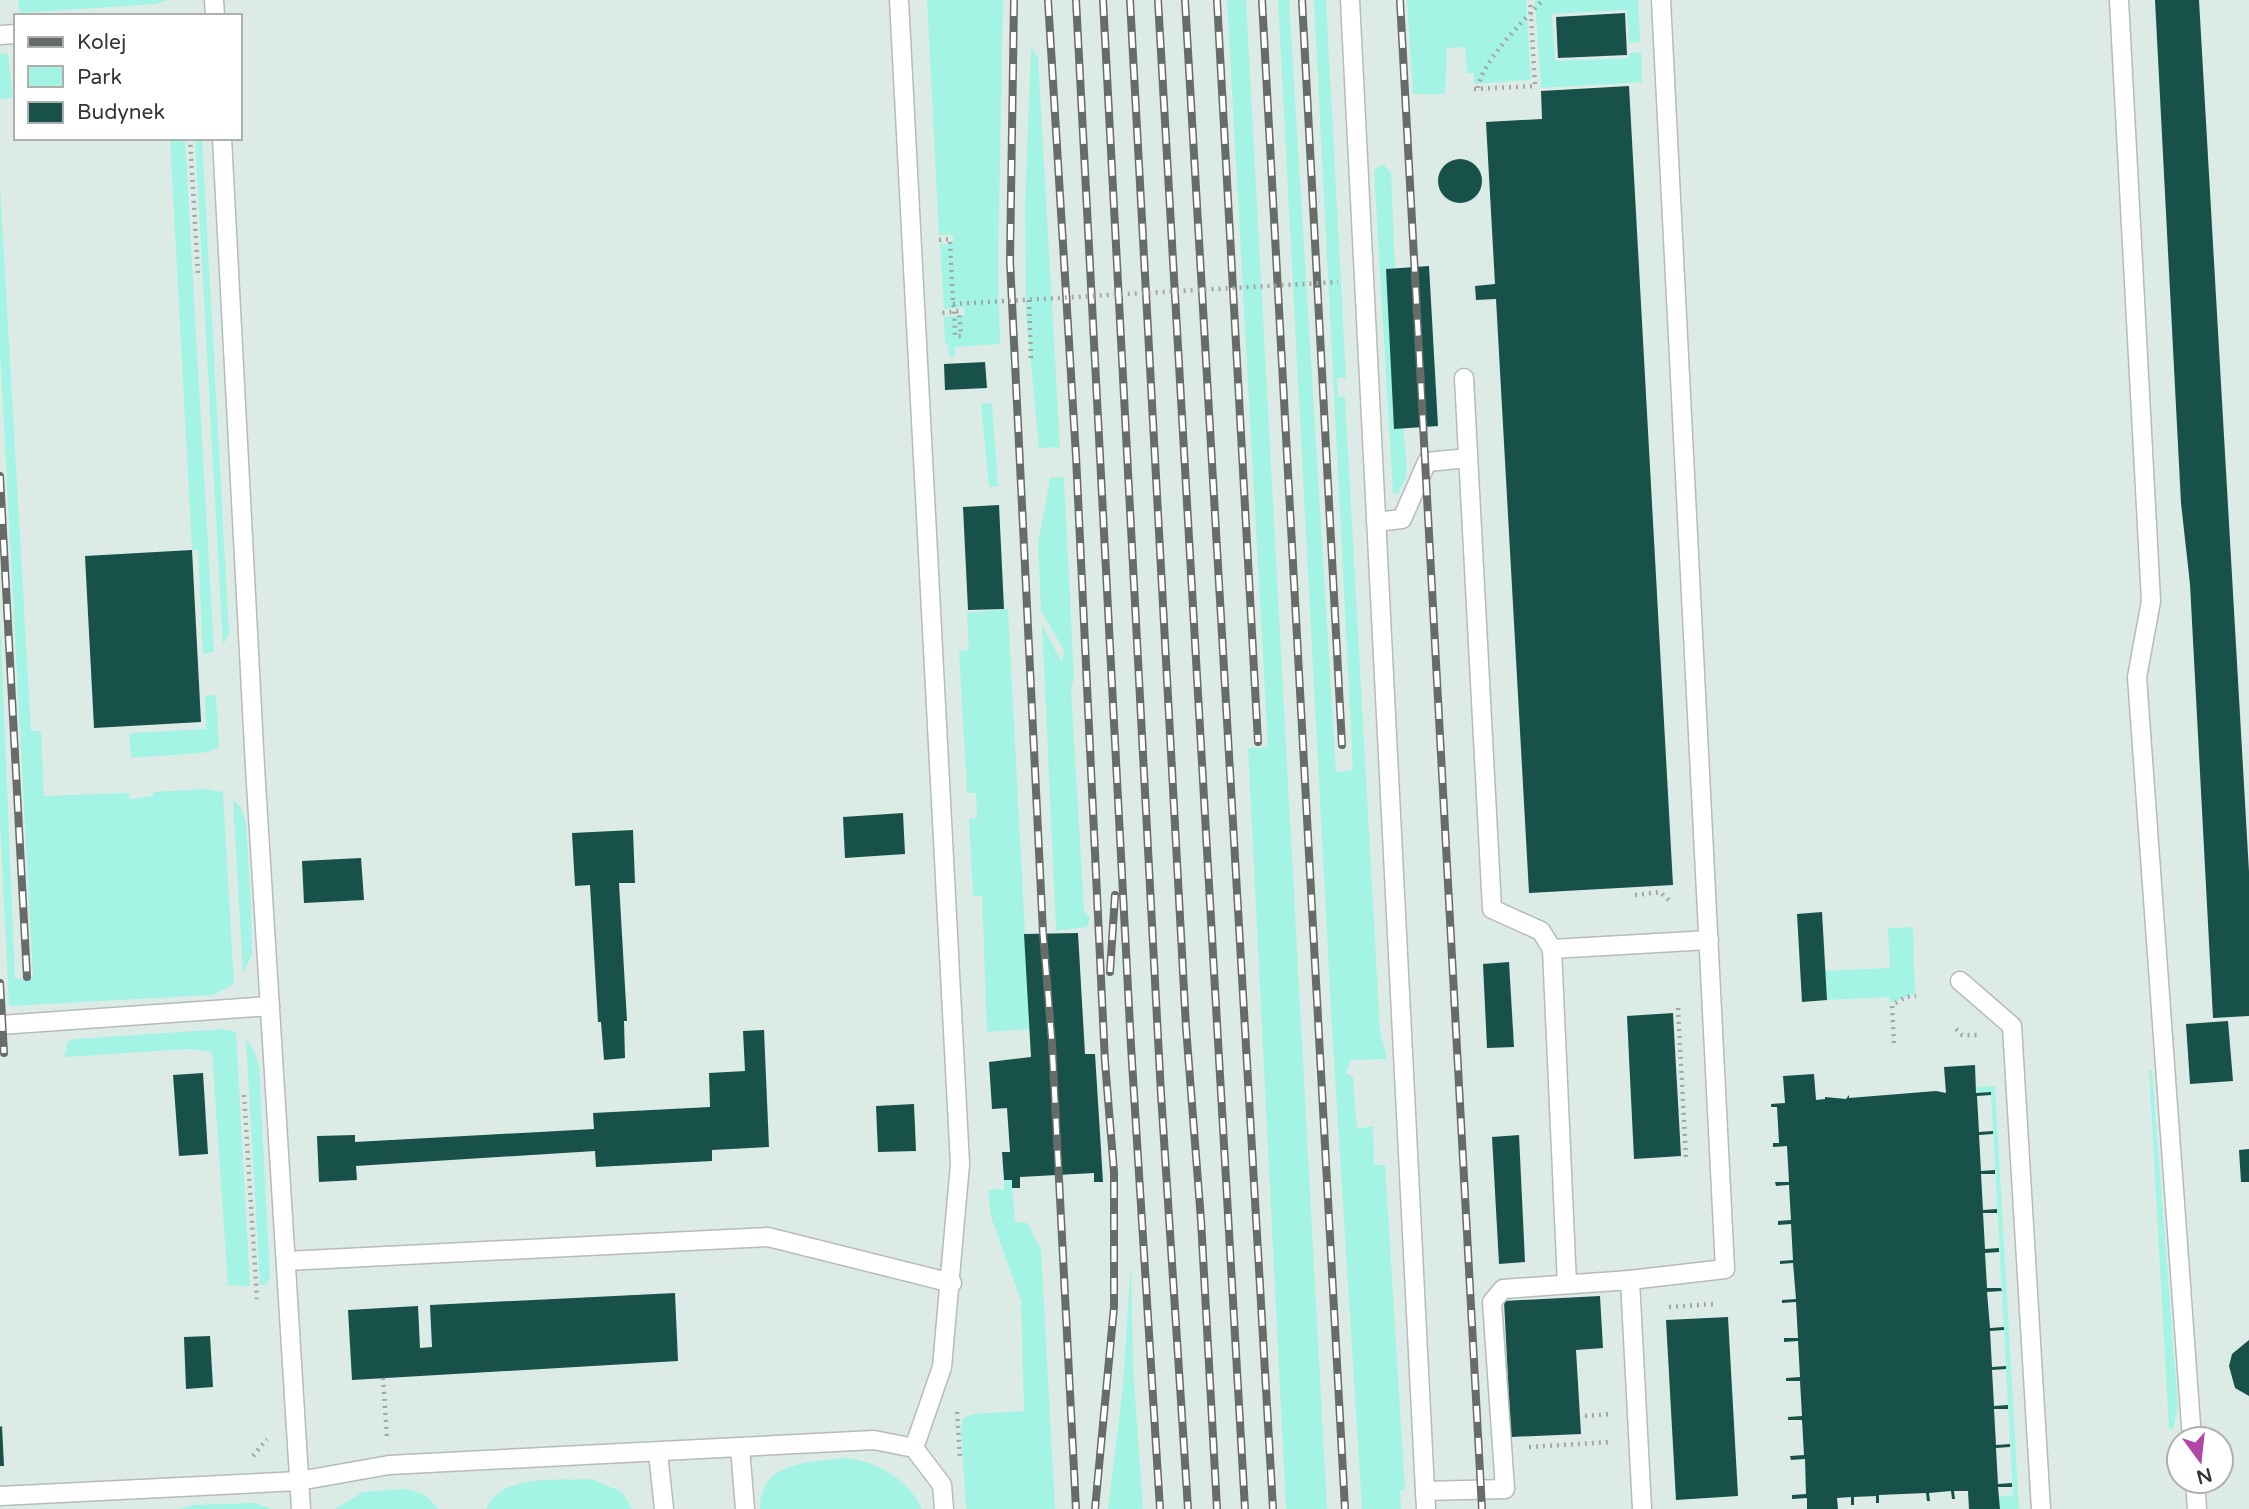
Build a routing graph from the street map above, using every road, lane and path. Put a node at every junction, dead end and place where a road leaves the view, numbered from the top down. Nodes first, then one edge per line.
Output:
1 (899, 0) edge
2 (1350, 0) edge
3 (1530, 0) edge
4 (1543, 0) edge
5 (1661, 0) edge
6 (2119, 0) edge
7 (1531, 13) junction
8 (222, 140) edge
9 (937, 240) dead end
10 (1338, 282) dead end
11 (1029, 300) junction
12 (953, 304) junction
13 (941, 313) dead end
14 (1031, 363) dead end
15 (1464, 378) dead end
16 (1468, 458) junction
17 (1376, 522) junction
18 (1634, 895) dead end
19 (1672, 904) dead end
20 (1709, 940) junction
21 (1552, 949) junction
22 (1959, 981) dead end
23 (1916, 996) dead end
24 (270, 1006) junction
25 (1678, 1008) dead end
26 (0, 1025) edge
27 (1894, 1043) dead end
28 (244, 1090) dead end
29 (1686, 1158) dead end
30 (286, 1261) junction
31 (1630, 1280) junction
32 (952, 1283) junction
33 (1567, 1284) junction
34 (255, 1285) dead end
35 (1713, 1304) dead end
36 (1663, 1307) dead end
37 (383, 1378) dead end
38 (1618, 1414) dead end
39 (1585, 1416) dead end
40 (2191, 1425) edge
41 (270, 1432) dead end
42 (1619, 1442) dead end
43 (388, 1447) dead end
44 (740, 1448) junction
45 (914, 1448) junction
46 (1502, 1449) junction
47 (658, 1453) junction
48 (246, 1460) dead end
49 (299, 1482) junction
50 (0, 1496) edge
51 (1426, 1500) edge
52 (301, 1509) edge
53 (663, 1509) edge
54 (746, 1509) edge
55 (944, 1509) edge
56 (1642, 1509) edge
57 (2041, 1509) edge

1 - 32 lane
2 - 17 lane
3 - 7 path
4 - 7 path
5 - 20 lane
6 - 40 lane
7 - 7 path
8 - 24 lane
9 - 12 path
10 - 11 path, bridge
11 - 12 path, bridge
11 - 14 path
12 - 13 path
15 - 16 lane
16 - 17 lane
16 - 21 lane
17 - 51 lane
18 - 19 path
20 - 21 lane
20 - 31 lane
21 - 33 lane
22 - 57 lane
23 - 27 path
24 - 26 lane
24 - 30 lane
25 - 29 path
28 - 34 path
30 - 32 lane
30 - 49 lane
31 - 33 lane
31 - 56 lane
32 - 45 lane
33 - 46 lane
35 - 36 path
37 - 43 path
38 - 39 path
41 - 48 path
42 - 46 path
44 - 45 lane
44 - 47 lane
44 - 54 lane
45 - 55 lane
46 - 51 lane
47 - 49 lane
47 - 53 lane
49 - 50 lane
49 - 52 lane

